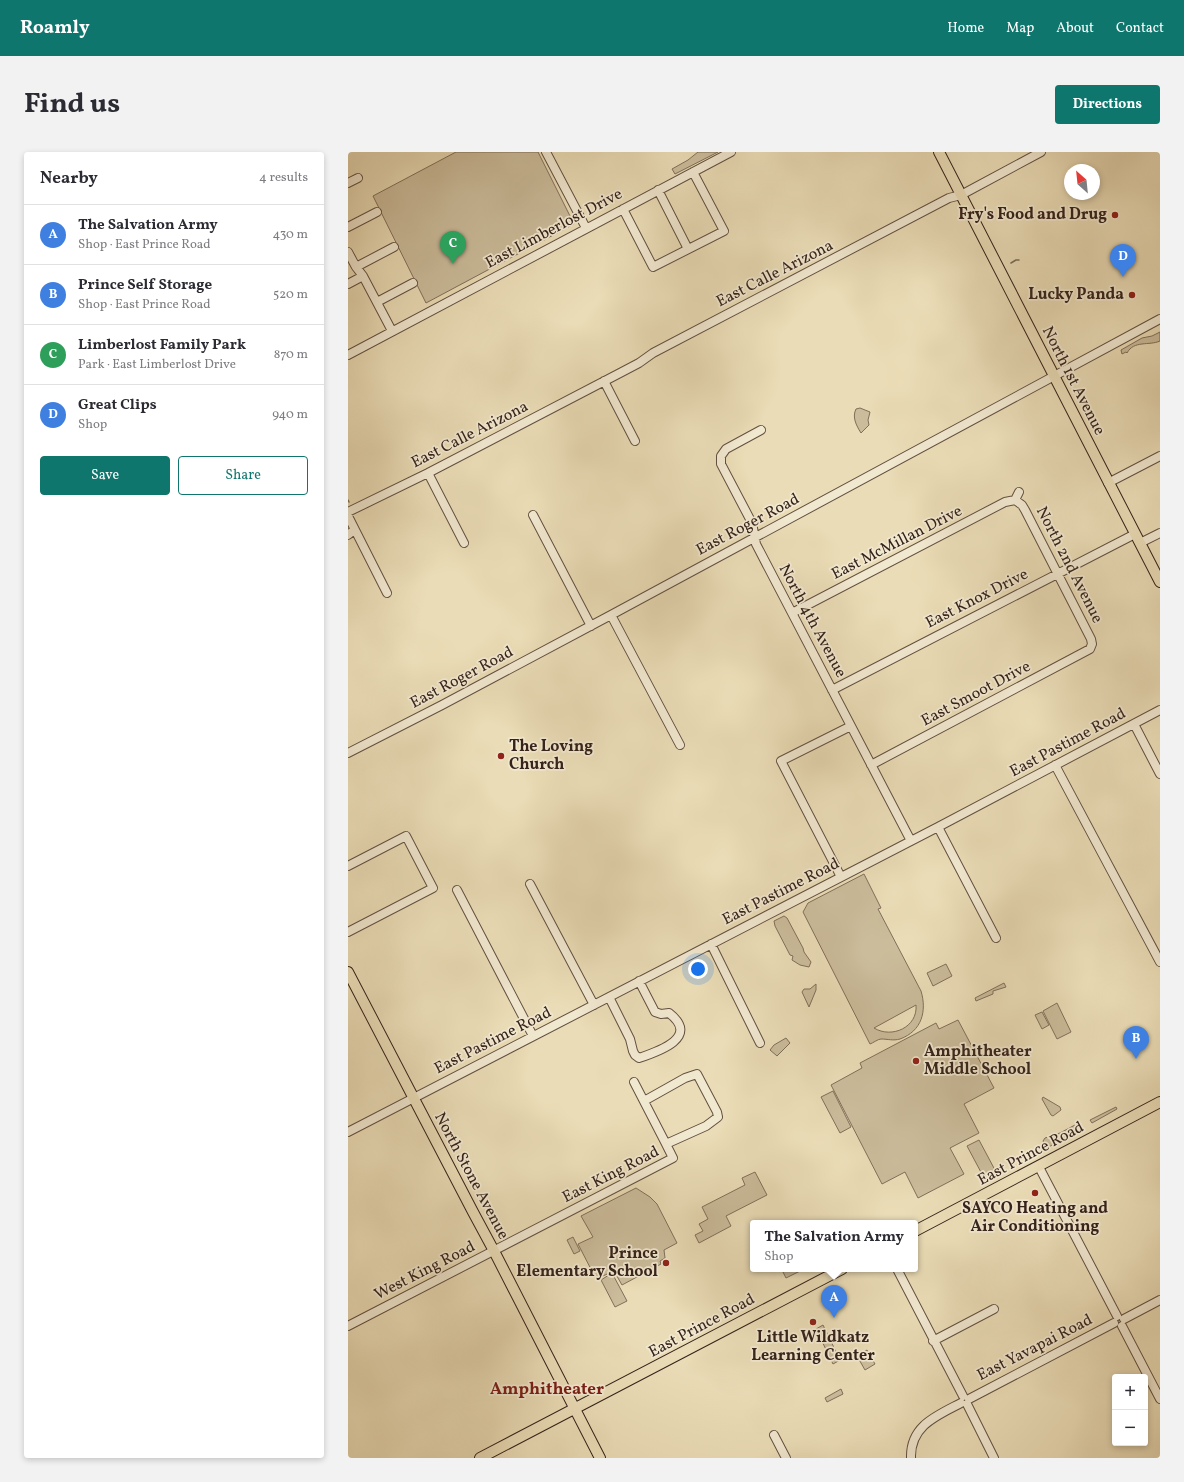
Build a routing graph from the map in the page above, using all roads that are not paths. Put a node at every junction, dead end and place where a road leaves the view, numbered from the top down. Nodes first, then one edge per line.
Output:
1 (546, 152) edge
2 (731, 152) edge
3 (939, 152) edge
4 (1041, 152) edge
5 (693, 172) junction
6 (358, 178) dead end
7 (348, 183) edge
8 (658, 190) junction
9 (960, 195) junction
10 (623, 209) junction
11 (377, 212) dead end
12 (348, 227) edge
13 (586, 228) junction
14 (394, 247) dead end
15 (688, 249) junction
16 (348, 252) edge
17 (356, 267) junction
18 (363, 276) junction
19 (413, 283) dead end
20 (348, 284) edge
21 (376, 302) junction
22 (1160, 319) edge
23 (392, 331) junction
24 (348, 355) edge
25 (1054, 376) junction
26 (604, 382) junction
27 (761, 430) dead end
28 (635, 441) dead end
29 (1160, 456) edge
30 (428, 474) junction
31 (1108, 483) junction
32 (1017, 496) joint
33 (348, 512) edge
34 (533, 514) dead end
35 (348, 516) edge
36 (351, 532) edge
37 (1160, 533) edge
38 (756, 537) junction
39 (1138, 539) junction
40 (464, 543) dead end
41 (1058, 573) junction
42 (1160, 582) edge
43 (387, 593) dead end
44 (792, 613) junction
45 (611, 615) junction
46 (591, 626) junction
47 (1093, 646) joint
48 (832, 690) junction
49 (1160, 710) edge
50 (1134, 724) junction
51 (851, 726) junction
52 (680, 744) dead end
53 (348, 753) edge
54 (1056, 764) junction
55 (871, 765) junction
56 (1160, 774) edge
57 (938, 827) junction
58 (911, 841) junction
59 (348, 866) edge
60 (840, 877) junction
61 (530, 884) dead end
62 (457, 890) dead end
63 (348, 932) edge
64 (996, 938) dead end
65 (711, 944) junction
66 (1157, 948) edge
67 (1160, 962) edge
68 (348, 972) edge
69 (639, 982) junction
70 (609, 997) junction
71 (594, 1005) junction
72 (533, 1036) junction
73 (760, 1043) dead end
74 (634, 1082) dead end
75 (414, 1098) junction
76 (644, 1101) junction
77 (1160, 1102) edge
78 (348, 1132) edge
79 (666, 1144) junction
80 (1040, 1167) junction
81 (918, 1229) edge
82 (494, 1251) junction
83 (836, 1272) edge
84 (898, 1272) edge
85 (1160, 1300) edge
86 (994, 1309) dead end
87 (1119, 1321) junction
88 (348, 1326) edge
89 (933, 1341) junction
90 (1160, 1399) edge
91 (965, 1400) junction
92 (575, 1409) junction
93 (774, 1435) dead end
94 (480, 1458) edge
95 (600, 1458) edge
96 (786, 1458) edge
97 (911, 1458) edge
98 (994, 1458) edge

1 - 13 street
2 - 5 street, East Limberlost Drive
3 - 9 main road, North 1st Avenue
4 - 9 street
5 - 8 street, East Limberlost Drive
5 - 15 street
6 - 7 street
8 - 10 street, East Limberlost Drive
8 - 15 street
9 - 25 main road, North 1st Avenue
9 - 26 street, East Calle Arizona
10 - 13 street, East Limberlost Drive
10 - 15 street
11 - 12 street
13 - 23 street, East Limberlost Drive
14 - 17 street
16 - 17 street
17 - 18 street
18 - 20 street
18 - 21 street
19 - 21 street
21 - 23 street
22 - 25 street, East Roger Road
23 - 24 street, East Limberlost Drive
25 - 31 main road, North 1st Avenue
25 - 38 street, East Roger Road
26 - 28 street
26 - 30 street, East Calle Arizona
27 - 38 street, North 4th Avenue
29 - 31 street
30 - 33 street, East Calle Arizona
30 - 40 street
31 - 39 main road, North 1st Avenue
32 - 41 street, North 2nd Avenue
32 - 44 street, East McMillan Drive
34 - 46 street
35 - 36 street
36 - 43 street
37 - 39 street, East Knox Drive
38 - 44 street, North 4th Avenue
38 - 45 street, East Roger Road
39 - 41 street, East Knox Drive
39 - 42 main road, North 1st Avenue
41 - 47 street, North 2nd Avenue
41 - 48 street, East Knox Drive
44 - 48 street, North 4th Avenue
45 - 46 street, East Roger Road
45 - 52 street
46 - 53 street, East Roger Road
47 - 55 street, East Smoot Drive
48 - 51 street, North 4th Avenue
49 - 50 street, East Pastime Road
50 - 54 street, East Pastime Road
50 - 56 street
51 - 55 street, North 4th Avenue
51 - 60 street
54 - 57 street, East Pastime Road
54 - 66 street
55 - 58 street, North 4th Avenue
57 - 58 street, East Pastime Road
57 - 64 street
58 - 60 street, East Pastime Road
59 - 63 street
60 - 65 street, East Pastime Road
61 - 71 street
62 - 72 street
65 - 69 street, East Pastime Road
65 - 73 street
66 - 67 street
68 - 75 main road, North Stone Avenue
69 - 70 street, East Pastime Road
69 - 70 street
70 - 71 street, East Pastime Road
71 - 72 street, East Pastime Road
72 - 75 street, East Pastime Road
74 - 76 street
75 - 78 street, East Pastime Road
75 - 82 main road, North Stone Avenue
76 - 79 street
76 - 79 street, East King Road
77 - 80 main road, East Prince Road
79 - 82 street, East King Road
80 - 81 main road, East Prince Road
80 - 87 street
82 - 88 street, West King Road
82 - 92 main road, North Stone Avenue
83 - 92 main road, East Prince Road
84 - 89 street
85 - 87 street, East Yavapai Road
86 - 89 street
87 - 90 street
87 - 91 street, East Yavapai Road
89 - 91 street
91 - 97 street, East Yavapai Road
91 - 98 street
92 - 94 main road, East Prince Road
92 - 95 main road, North Stone Avenue
93 - 96 street

